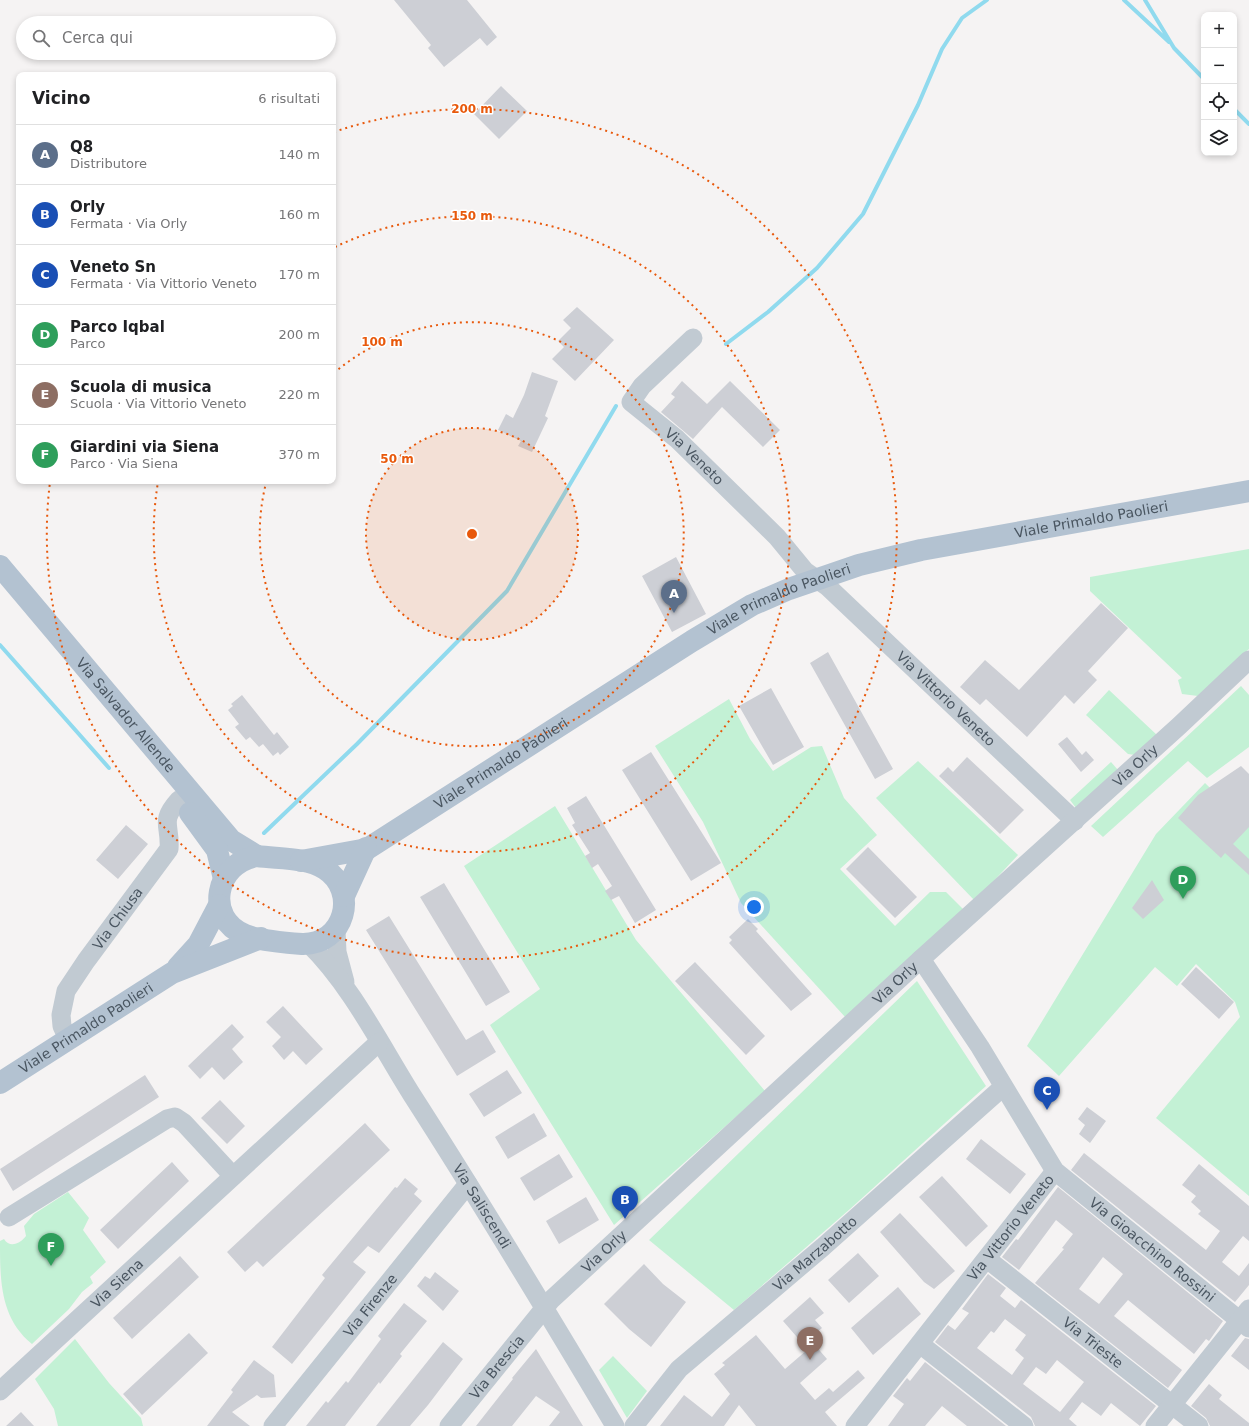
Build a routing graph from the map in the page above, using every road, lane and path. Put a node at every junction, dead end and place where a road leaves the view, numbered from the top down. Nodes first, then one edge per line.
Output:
1 (693, 338) dead end
2 (1249, 491) edge
3 (0, 566) edge
4 (816, 580) junction
5 (0, 588) edge
6 (1246, 668) edge
7 (179, 800) junction
8 (1075, 821) junction
9 (366, 848) junction
10 (257, 856) junction
11 (301, 861) junction
12 (224, 879) junction
13 (344, 896) junction
14 (219, 905) junction
15 (336, 930) junction
16 (261, 938) junction
17 (308, 943) junction
18 (921, 959) junction
19 (172, 973) junction
20 (347, 989) junction
21 (68, 1039) junction
22 (379, 1042) junction
23 (0, 1083) edge
24 (1003, 1087) junction
25 (1055, 1172) junction
26 (234, 1176) junction
27 (468, 1184) junction
28 (9, 1217) dead end
29 (987, 1259) junction
30 (543, 1308) junction
31 (1246, 1319) edge
32 (920, 1344) junction
33 (0, 1392) edge
34 (1172, 1404) junction
35 (273, 1426) edge
36 (449, 1426) edge
37 (615, 1426) edge
38 (634, 1426) edge
39 (855, 1426) edge
40 (1024, 1426) edge
41 (1155, 1426) edge
42 (1199, 1426) edge

1 - 4 street, Via Veneto
2 - 4 main road, Viale Primaldo Paolieri
3 - 10 main road, Via Salvador Allende
4 - 8 street, Via Vittorio Veneto
4 - 9 main road, Viale Primaldo Paolieri
5 - 7 main road, Via Salvador Allende
6 - 8 street, Via Orly
7 - 12 main road, Via Salvador Allende
7 - 21 street, Via Chiusa
8 - 18 street, Via Orly
9 - 11 main road, Viale Primaldo Paolieri
9 - 13 main road
10 - 11 main road, Viale Primaldo Paolieri
10 - 12 main road, Viale Primaldo Paolieri
11 - 13 main road, Viale Primaldo Paolieri
12 - 14 main road, Viale Primaldo Paolieri
13 - 15 main road
14 - 16 main road, Viale Primaldo Paolieri
14 - 19 main road, Viale Primaldo Paolieri
15 - 17 main road, Viale Primaldo Paolieri
15 - 20 street, Via Saliscendi
16 - 17 main road, Viale Primaldo Paolieri
16 - 19 main road, Viale Primaldo Paolieri
17 - 20 street, Via Saliscendi
18 - 24 street, Via Vittorio Veneto
18 - 30 street, Via Orly
19 - 21 main road, Viale Primaldo Paolieri
20 - 22 street, Via Saliscendi
21 - 23 main road, Viale Primaldo Paolieri
22 - 26 street, Via Siena
22 - 27 street, Via Saliscendi
24 - 25 street, Via Vittorio Veneto
24 - 38 street, Via Marzabotto
25 - 29 street, Via Vittorio Veneto
25 - 31 street, Via Gioacchino Rossini
26 - 28 street
26 - 33 street, Via Siena
27 - 30 street, Via Saliscendi
27 - 35 street, Via Firenze
29 - 32 street, Via Vittorio Veneto
29 - 34 street, Via Trieste
30 - 36 street, Via Brescia
30 - 37 street, Via Saliscendi
31 - 34 street
32 - 39 street, Via Vittorio Veneto
32 - 40 street
34 - 41 street
34 - 42 street, Via Trieste

